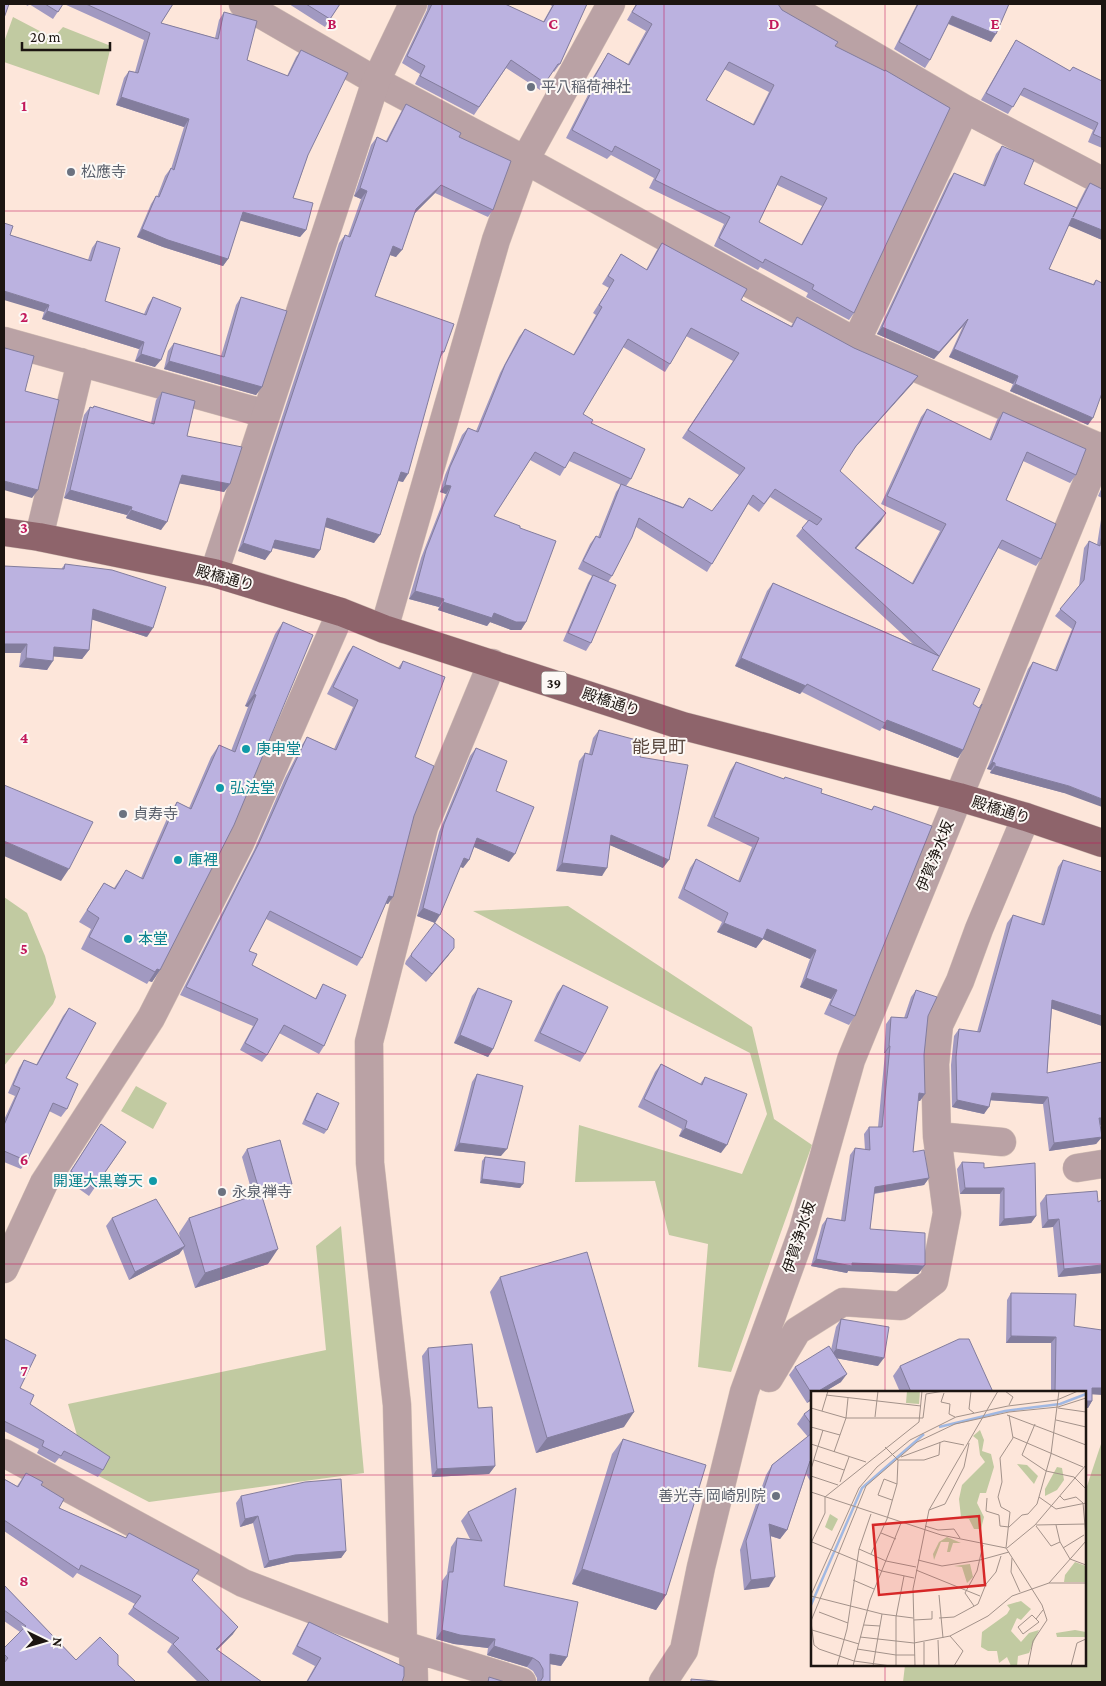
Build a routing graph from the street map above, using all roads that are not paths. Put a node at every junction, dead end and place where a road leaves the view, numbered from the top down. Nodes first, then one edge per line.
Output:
1 (243, 4) edge
2 (413, 4) edge
3 (611, 4) edge
4 (785, 4) edge
5 (376, 81) junction
6 (965, 109) junction
7 (525, 160) junction
8 (1102, 180) edge
9 (4, 341) edge
10 (856, 342) junction
11 (81, 362) junction
12 (266, 414) junction
13 (1102, 447) edge
14 (4, 532) edge
15 (39, 537) junction
16 (214, 573) junction
17 (340, 612) junction
18 (384, 629) junction
19 (492, 663) junction
20 (959, 797) junction
21 (1026, 817) junction
22 (1102, 843) edge
23 (937, 1136) junction
24 (1002, 1142) dead end
25 (4, 1269) edge
26 (769, 1378) dead end
27 (4, 1454) edge
28 (408, 1646) junction
29 (414, 1682) edge
30 (522, 1682) edge
31 (663, 1682) edge

1 - 5 street
2 - 5 street
3 - 7 street
4 - 6 street
5 - 7 street
5 - 12 street
6 - 8 street
6 - 10 street
7 - 10 street
7 - 18 street
9 - 11 street
10 - 13 street
11 - 12 street
11 - 15 street
12 - 16 street
13 - 20 street, 伊賀浄水坂
14 - 15 main road, 殿橋通り / 39
15 - 16 main road, 殿橋通り / 39
16 - 17 main road, 殿橋通り / 39
17 - 18 main road, 殿橋通り / 39
17 - 25 street
18 - 19 main road, 殿橋通り / 39
19 - 20 main road, 殿橋通り / 39
19 - 28 street
20 - 21 main road, 殿橋通り / 39
20 - 31 street, 伊賀浄水坂
21 - 22 main road, 殿橋通り / 39
21 - 23 street
23 - 24 street
23 - 26 street
27 - 28 street
28 - 29 street
28 - 30 street

